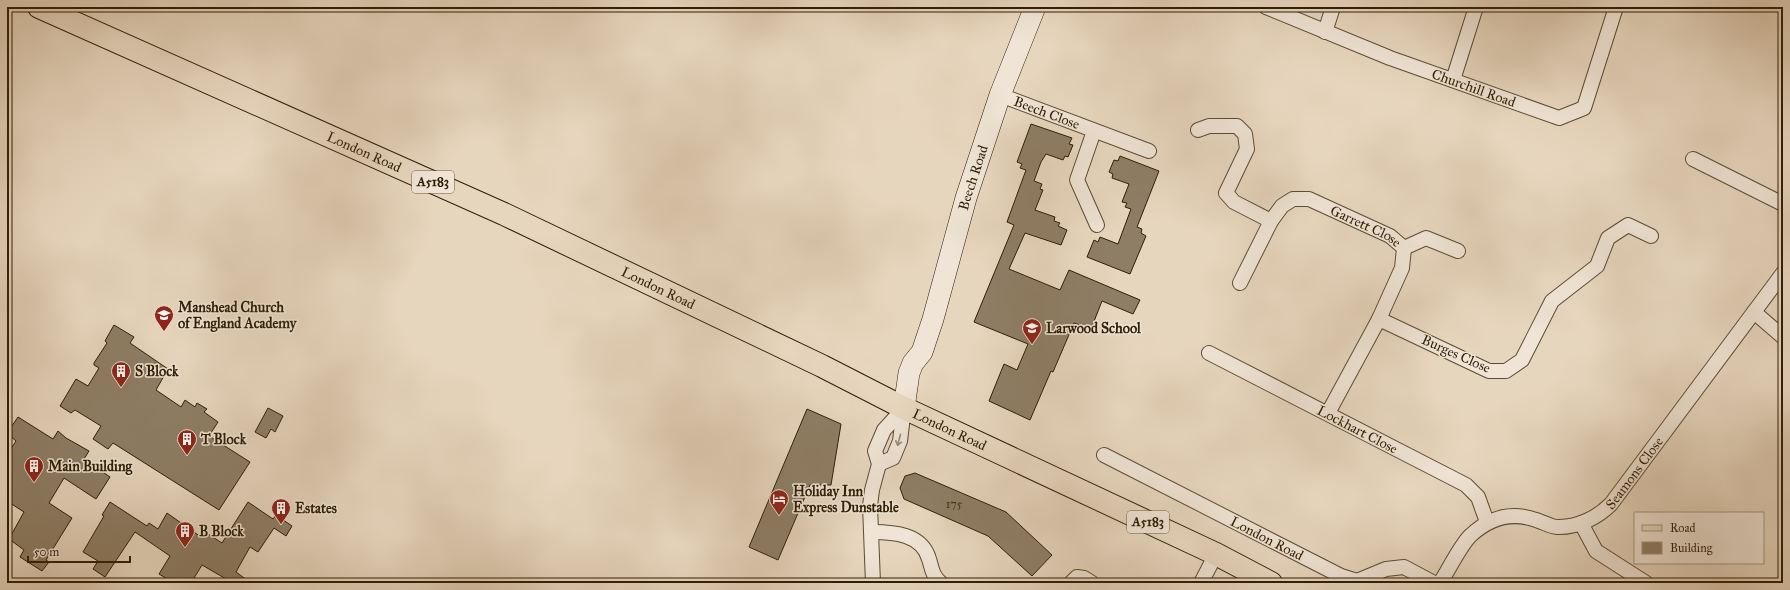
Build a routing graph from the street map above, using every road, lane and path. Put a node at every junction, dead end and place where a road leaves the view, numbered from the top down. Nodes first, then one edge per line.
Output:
1 (39, 7) edge
2 (1035, 7) edge
3 (1266, 7) edge
4 (1333, 7) edge
5 (1476, 7) edge
6 (1616, 7) edge
7 (1325, 32) junction
8 (1453, 80) junction
9 (1000, 95) junction
10 (1198, 130) dead end
11 (1094, 131) junction
12 (1149, 151) dead end
13 (1693, 159) dead end
14 (1783, 204) edge
15 (1271, 221) junction
16 (1097, 225) dead end
17 (1652, 236) dead end
18 (1404, 248) junction
19 (1458, 251) dead end
20 (1783, 273) edge
21 (1240, 283) dead end
22 (1754, 312) junction
23 (1380, 319) junction
24 (1783, 337) edge
25 (1210, 353) dead end
26 (904, 408) junction
27 (1328, 413) junction
28 (1104, 455) dead end
29 (879, 464) junction
30 (1487, 522) junction
31 (1581, 523) junction
32 (872, 532) junction
33 (1216, 554) junction
34 (873, 583) edge
35 (941, 583) edge
36 (1071, 583) edge
37 (1092, 583) edge
38 (1201, 583) edge
39 (1271, 583) edge
40 (1434, 583) edge
41 (1440, 583) edge
42 (1646, 583) edge

1 - 26 main road, London Road / A5183
2 - 9 street, Beech Road
3 - 7 street, Churchill Road
4 - 7 street
5 - 8 street
6 - 8 street, Churchill Road
7 - 8 street, Churchill Road
9 - 11 street, Beech Close
9 - 26 street, Beech Road
10 - 15 street
11 - 12 street, Beech Close
11 - 16 street, Beech Close
13 - 14 street
15 - 18 street, Garrett Close
15 - 21 street, Garrett Close
17 - 23 street, Burges Close
18 - 19 street
18 - 23 street, Garrett Close
20 - 22 street, Seamons Close
22 - 24 street
22 - 31 street, Seamons Close
23 - 27 street, Garrett Close
25 - 27 street, Lockhart Close
26 - 29 street
26 -> 29 street
26 - 33 main road, London Road / A5183
27 - 30 street, Lockhart Close
28 - 40 street, London Road
29 - 32 street
30 - 31 street, Seamons Close
30 - 41 street, Seamons Close
31 - 42 street
32 - 34 street
32 - 35 street
33 - 38 street
33 - 39 main road, London Road / A5183
36 - 37 street

